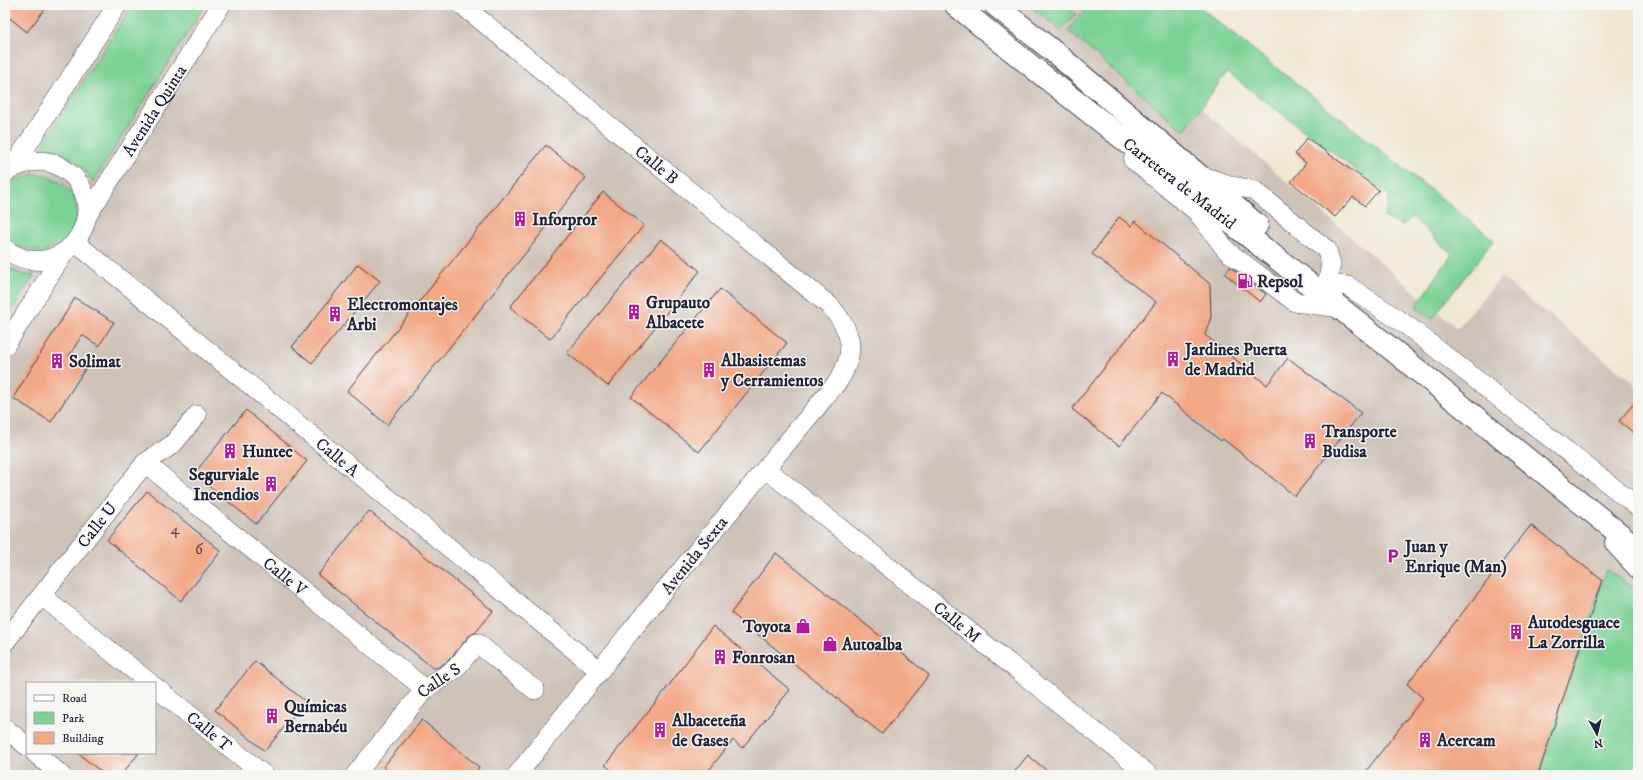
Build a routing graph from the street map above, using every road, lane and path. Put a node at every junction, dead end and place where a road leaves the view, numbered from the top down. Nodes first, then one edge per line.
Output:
1 (117, 5) edge
2 (221, 5) edge
3 (462, 5) edge
4 (956, 5) edge
5 (995, 5) edge
6 (9, 170) edge
7 (87, 216) junction
8 (70, 248) junction
9 (5, 249) edge
10 (1327, 284) junction
11 (847, 328) joint
12 (5, 346) edge
13 (1409, 356) junction
14 (197, 415) dead end
15 (144, 463) junction
16 (766, 469) junction
17 (1573, 496) junction
18 (1638, 507) edge
19 (1638, 536) edge
20 (1638, 549) edge
21 (1638, 567) edge
22 (42, 596) junction
23 (5, 642) edge
24 (600, 671) junction
25 (149, 682) edge
26 (156, 688) edge
27 (425, 689) junction
28 (535, 690) dead end
29 (5, 728) edge
30 (26, 745) edge
31 (36, 754) edge
32 (61, 775) edge
33 (264, 775) edge
34 (355, 775) edge
35 (518, 775) edge
36 (1149, 775) edge

1 - 6 street
2 - 7 street, Avenida Quinta
3 - 11 street, Calle B
4 - 13 main road, Carretera de Madrid
5 - 10 main road, Carretera de Madrid
6 - 7 street
7 - 8 street
8 - 9 street
8 - 12 street
8 - 24 street, Calle A
10 - 13 main road, Carretera de Madrid
10 - 18 street
11 - 16 street, Avenida Sexta
13 - 17 main road
13 - 19 main road
14 - 15 street, Calle U
15 - 22 street, Calle U
15 - 27 street, Calle V
16 - 24 street, Avenida Sexta
16 - 36 street, Calle M
17 - 20 main road
17 - 21 main road
22 - 23 street, Calle U
22 - 25 street
24 - 35 street, Avenida Sexta
26 - 33 street, Calle T
27 - 28 street, Calle S
27 - 34 street, Calle S
29 - 30 street
31 - 32 street

